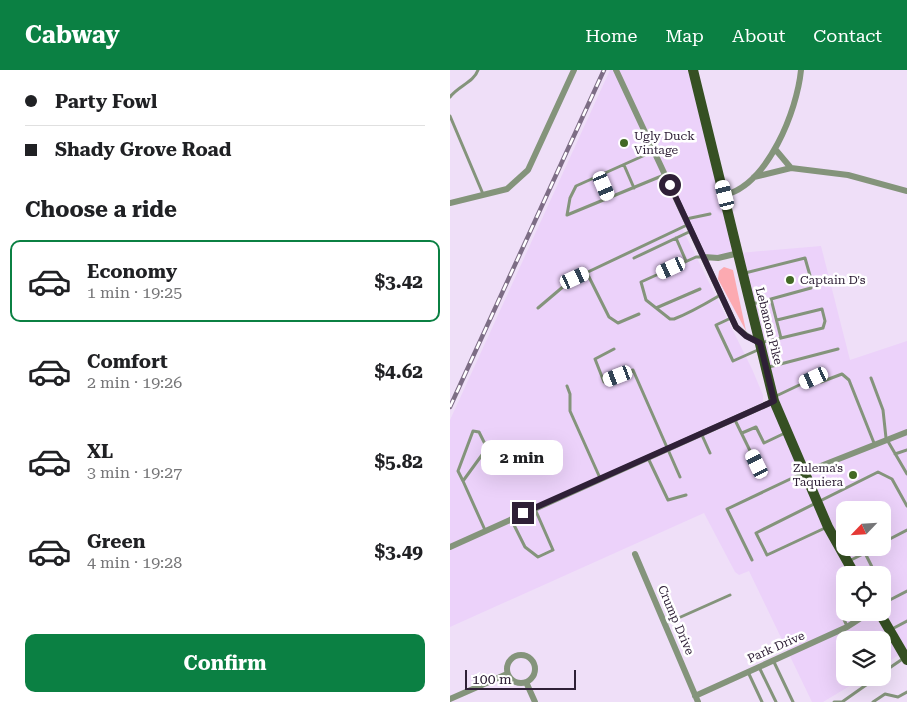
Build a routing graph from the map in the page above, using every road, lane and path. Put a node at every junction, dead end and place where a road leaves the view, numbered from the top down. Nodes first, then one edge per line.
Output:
1 (478, 70) edge
2 (616, 70) edge
3 (693, 70) edge
4 (801, 70) edge
5 (573, 71) edge
6 (450, 97) edge
7 (450, 116) edge
8 (775, 149) junction
9 (654, 151) junction
10 (624, 164) junction
11 (791, 168) junction
12 (665, 175) junction
13 (600, 176) junction
14 (754, 177) junction
15 (634, 188) junction
16 (907, 191) edge
17 (483, 195) junction
18 (725, 195) junction
19 (609, 198) junction
20 (450, 203) edge
21 (710, 214) dead end
22 (688, 225) junction
23 (676, 238) junction
24 (739, 253) junction
25 (704, 257) junction
26 (634, 258) dead end
27 (686, 261) junction
28 (586, 273) junction
29 (744, 273) junction
30 (700, 289) dead end
31 (722, 294) junction
32 (771, 299) junction
33 (751, 304) junction
34 (538, 308) dead end
35 (656, 308) junction
36 (639, 314) dead end
37 (732, 318) junction
38 (776, 320) junction
39 (781, 338) junction
40 (761, 345) junction
41 (614, 349) dead end
42 (838, 349) dead end
43 (766, 367) junction
44 (871, 378) dead end
45 (567, 386) dead end
46 (774, 399) junction
47 (734, 418) junction
48 (787, 432) junction
49 (907, 432) edge
50 (701, 433) junction
51 (742, 433) junction
52 (886, 438) junction
53 (874, 443) junction
54 (666, 448) junction
55 (907, 450) edge
56 (710, 453) dead end
57 (895, 454) junction
58 (648, 457) junction
59 (757, 464) dead end
60 (803, 473) junction
61 (907, 474) edge
62 (680, 477) dead end
63 (600, 479) junction
64 (463, 481) junction
65 (686, 495) dead end
66 (817, 503) junction
67 (907, 506) edge
68 (535, 508) junction
69 (511, 518) junction
70 (828, 527) junction
71 (485, 530) junction
72 (907, 530) edge
73 (891, 539) edge
74 (450, 547) edge
75 (635, 554) dead end
76 (863, 556) edge
77 (752, 560) dead end
78 (847, 566) edge
79 (855, 566) edge
80 (907, 591) edge
81 (730, 595) dead end
82 (891, 599) edge
83 (844, 621) edge
84 (856, 621) edge
85 (884, 621) edge
86 (907, 622) edge
87 (665, 624) junction
88 (847, 627) junction
89 (889, 631) joint
90 (891, 633) edge
91 (903, 645) edge
92 (906, 658) edge
93 (773, 660) junction
94 (759, 666) junction
95 (891, 667) edge
96 (748, 672) junction
97 (507, 674) junction
98 (526, 682) junction
99 (865, 686) edge
100 (907, 692) edge
101 (898, 697) junction
102 (450, 699) edge
103 (697, 699) edge
104 (535, 702) edge
105 (762, 702) edge
106 (776, 702) edge
107 (793, 702) edge
108 (834, 702) edge
109 (842, 702) edge
110 (873, 702) edge
111 (896, 702) edge

1 - 6 lane
2 - 9 street
3 - 18 main road, Lebanon Pike
4 - 8 street
5 - 17 street
7 - 17 lane
8 - 11 street
8 - 14 street
9 - 10 lane
9 - 12 street
10 - 13 lane
10 - 15 lane
11 - 14 street
11 - 16 street
12 - 15 lane
12 - 22 street
13 - 19 lane
13 - 19 lane
14 - 18 street
15 - 19 lane
17 - 20 street
18 - 24 main road, Lebanon Pike
21 - 22 lane
22 - 23 lane
22 - 25 street
22 - 28 lane
23 - 26 lane
23 - 27 lane
24 - 25 street
24 - 29 main road, Lebanon Pike
25 - 27 lane
25 - 31 street
27 - 35 lane
28 - 34 lane
28 - 36 lane
29 - 32 lane
29 - 33 main road, Lebanon Pike
30 - 35 lane
31 - 35 lane
31 - 37 street
32 - 33 lane
32 - 38 lane
33 - 40 main road, Lebanon Pike
37 - 40 street
37 - 40 lane
38 - 39 lane
38 - 39 lane
39 - 40 lane
40 - 43 main road, Lebanon Pike
41 - 54 lane
42 - 43 lane
43 - 46 main road, Lebanon Pike
44 - 52 lane
45 - 63 lane
46 - 47 street
46 - 48 main road, Lebanon Pike
46 - 53 lane
47 - 50 street
47 - 51 lane
48 - 51 lane
48 - 60 main road, Lebanon Pike
49 - 52 street
50 - 54 street
50 - 56 lane
51 - 59 lane
52 - 53 street
52 - 57 lane
53 - 60 street
54 - 58 street
54 - 62 lane
55 - 57 lane
57 - 61 lane
58 - 63 street
58 - 65 lane
60 - 66 main road, Lebanon Pike
60 - 77 lane
63 - 68 street
64 - 64 lane
64 - 71 lane
66 - 67 lane
66 - 70 main road, Lebanon Pike
66 - 70 lane
68 - 69 street
68 - 69 lane
69 - 71 street
70 - 78 main road, Lebanon Pike
71 - 74 street
72 - 73 lane
75 - 87 street, Crump Drive
76 - 79 lane
80 - 82 lane
81 - 87 lane
83 - 88 lane
84 - 88 street, Park Drive
85 - 89 main road
86 - 89 lane
87 - 103 street, Crump Drive
88 - 93 street, Park Drive
90 - 91 main road
91 - 92 main road
92 - 95 lane
93 - 94 street, Park Drive
93 - 107 lane
94 - 96 street, Park Drive
94 - 106 lane
96 - 103 street, Park Drive
96 - 105 lane
97 - 98 street
97 - 98 street
97 - 102 street
98 - 104 street
99 - 109 lane
100 - 101 lane
101 - 110 lane
101 - 111 lane
108 - 109 lane

